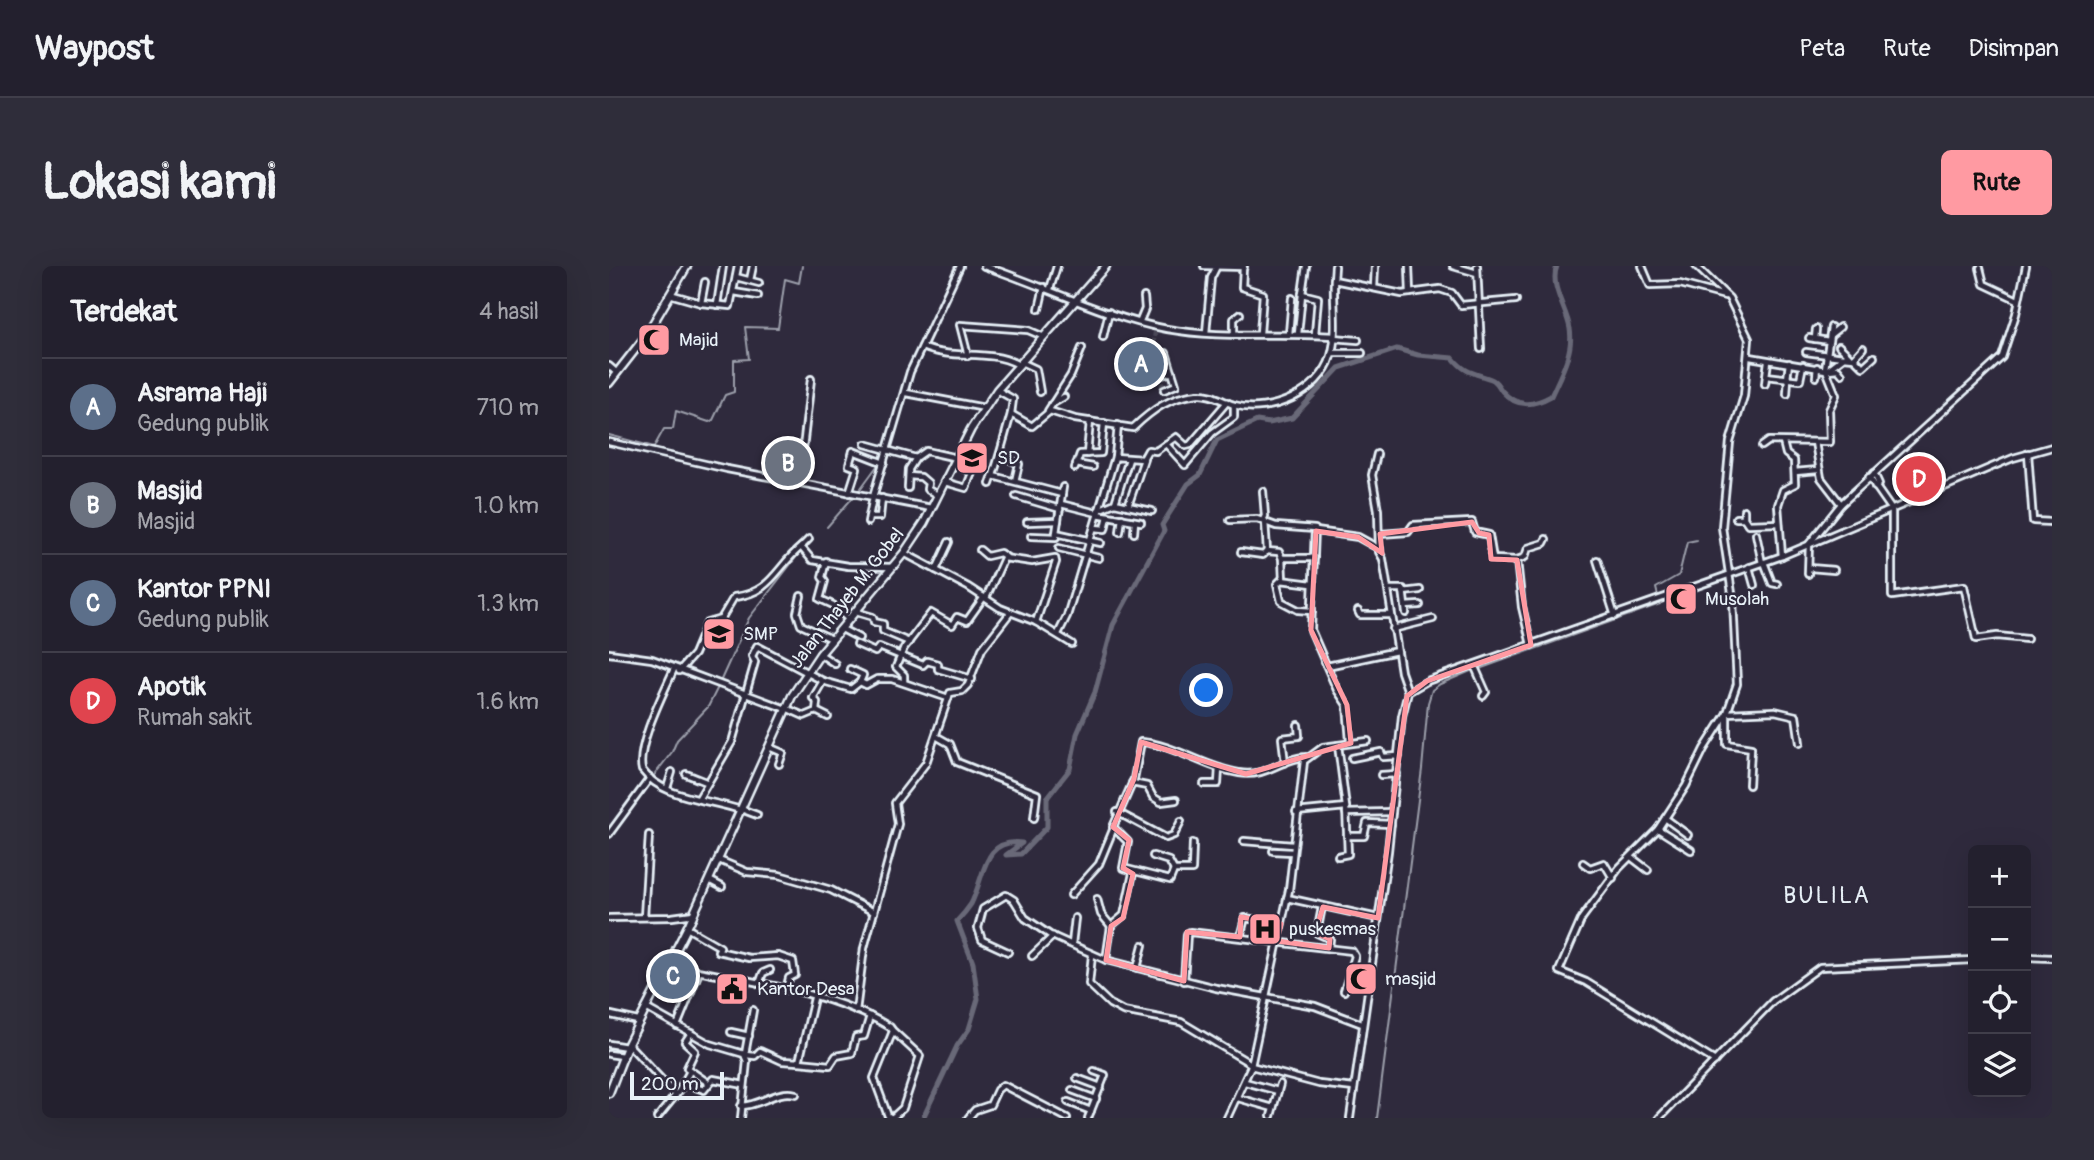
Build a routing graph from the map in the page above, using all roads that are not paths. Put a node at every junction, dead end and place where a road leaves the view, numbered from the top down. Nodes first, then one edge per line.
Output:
1 (687, 266) edge
2 (723, 266) edge
3 (738, 266) edge
4 (753, 266) edge
5 (960, 266) edge
6 (984, 266) edge
7 (1057, 266) edge
8 (1106, 266) edge
9 (1204, 266) edge
10 (1305, 266) edge
11 (1335, 266) edge
12 (1375, 266) edge
13 (1409, 266) edge
14 (1453, 266) edge
15 (1477, 266) edge
16 (1642, 266) edge
17 (1696, 266) edge
18 (2027, 266) edge
19 (1244, 267) edge
20 (1216, 268) junction
21 (1980, 268) edge
22 (1478, 273) junction
23 (736, 277) junction
24 (750, 280) junction
25 (1334, 280) junction
26 (705, 282) dead end
27 (759, 283) dead end
28 (1047, 288) junction
29 (1374, 288) junction
30 (734, 292) junction
31 (1302, 294) junction
32 (1409, 294) junction
33 (673, 295) junction
34 (758, 296) dead end
35 (1144, 297) dead end
36 (1291, 298) dead end
37 (1516, 299) dead end
38 (1075, 300) junction
39 (2018, 300) junction
40 (701, 303) junction
41 (1478, 303) junction
42 (717, 305) junction
43 (1734, 308) junction
44 (1039, 309) dead end
45 (1109, 312) junction
46 (1240, 314) dead end
47 (1140, 321) junction
48 (1831, 327) dead end
49 (1840, 327) dead end
50 (1816, 329) dead end
51 (1206, 333) junction
52 (1234, 333) junction
53 (1260, 333) junction
54 (1289, 334) junction
55 (1298, 334) junction
56 (1315, 334) junction
57 (1042, 336) junction
58 (1103, 337) dead end
59 (1333, 337) junction
60 (1829, 338) junction
61 (1358, 340) dead end
62 (1839, 346) dead end
63 (922, 347) junction
64 (1082, 348) dead end
65 (1863, 348) dead end
66 (1482, 349) dead end
67 (1332, 352) junction
68 (1806, 352) dead end
69 (1362, 353) dead end
70 (1827, 355) junction
71 (968, 356) junction
72 (1153, 357) dead end
73 (1750, 357) junction
74 (1849, 357) junction
75 (1874, 357) dead end
76 (1768, 361) junction
77 (1019, 363) junction
78 (1789, 363) junction
79 (1803, 365) junction
80 (609, 366) edge
81 (1817, 367) junction
82 (1826, 370) junction
83 (1172, 372) junction
84 (617, 373) junction
85 (1842, 374) dead end
86 (1766, 376) junction
87 (1816, 377) dead end
88 (811, 379) dead end
89 (1788, 379) junction
90 (609, 383) edge
91 (1136, 383) dead end
92 (1765, 384) dead end
93 (997, 390) junction
94 (1164, 390) dead end
95 (1039, 392) dead end
96 (906, 393) junction
97 (1787, 394) dead end
98 (1064, 397) dead end
99 (1231, 403) junction
100 (1051, 404) junction
101 (985, 408) junction
102 (1048, 411) junction
103 (1011, 414) junction
104 (1090, 421) junction
105 (1104, 423) junction
106 (1118, 425) junction
107 (609, 442) edge
108 (1783, 442) junction
109 (1815, 442) junction
110 (865, 444) dead end
111 (1166, 444) junction
112 (1762, 446) dead end
113 (2052, 447) edge
114 (885, 448) junction
115 (1087, 454) junction
116 (1377, 454) dead end
117 (1001, 455) junction
118 (2028, 455) junction
119 (1115, 457) junction
120 (916, 458) junction
121 (1145, 458) junction
122 (1129, 459) junction
123 (955, 461) junction
124 (881, 462) junction
125 (1093, 467) dead end
126 (1818, 470) junction
127 (1795, 472) junction
128 (1872, 475) junction
129 (909, 476) junction
130 (993, 476) junction
131 (1015, 481) junction
132 (945, 482) junction
133 (799, 484) junction
134 (990, 484) dead end
135 (1063, 487) dead end
136 (908, 488) dead end
137 (1263, 491) dead end
138 (853, 494) junction
139 (1062, 494) junction
140 (937, 495) junction
141 (1016, 496) dead end
142 (873, 497) junction
143 (882, 498) junction
144 (1115, 503) junction
145 (1841, 505) junction
146 (1128, 506) junction
147 (1060, 507) junction
148 (930, 508) junction
149 (1744, 510) dead end
150 (1892, 510) junction
151 (1151, 511) dead end
152 (1097, 512) junction
153 (1108, 516) junction
154 (1122, 518) junction
155 (1735, 518) dead end
156 (1744, 518) junction
157 (1230, 520) dead end
158 (1058, 521) junction
159 (1264, 521) junction
160 (1027, 522) dead end
161 (2052, 522) edge
162 (1779, 523) junction
163 (1094, 528) junction
164 (1315, 531) junction
165 (1119, 532) dead end
166 (1056, 533) junction
167 (1134, 533) dead end
168 (1380, 534) junction
169 (1756, 534) dead end
170 (1031, 537) dead end
171 (809, 539) dead end
172 (1546, 539) dead end
173 (1090, 541) junction
174 (949, 542) dead end
175 (1101, 543) dead end
176 (1809, 544) junction
177 (1059, 548) dead end
178 (803, 549) junction
179 (1380, 549) junction
180 (980, 550) dead end
181 (1267, 551) junction
182 (1241, 552) dead end
183 (904, 553) junction
184 (1086, 555) junction
185 (1782, 556) junction
186 (1006, 557) junction
187 (1099, 558) dead end
188 (1282, 558) junction
189 (1314, 558) junction
190 (1517, 560) junction
191 (1597, 560) dead end
192 (826, 561) junction
193 (1763, 562) junction
194 (893, 567) junction
195 (1749, 567) junction
196 (1810, 568) junction
197 (936, 570) junction
198 (1833, 570) dead end
199 (1808, 574) dead end
200 (1728, 575) junction
201 (1283, 580) junction
202 (1312, 584) junction
203 (1777, 584) dead end
204 (1754, 585) dead end
205 (1388, 589) junction
206 (1420, 590) dead end
207 (1403, 592) junction
208 (801, 596) dead end
209 (985, 598) junction
210 (1420, 605) dead end
211 (1405, 606) junction
212 (1312, 611) junction
213 (1358, 611) dead end
214 (856, 612) junction
215 (1010, 612) junction
216 (1406, 613) dead end
217 (1391, 615) junction
218 (1615, 616) junction
219 (1433, 618) dead end
220 (850, 620) junction
221 (1036, 622) junction
222 (842, 629) junction
223 (1393, 629) junction
224 (1058, 634) junction
225 (859, 638) dead end
226 (833, 639) junction
227 (2027, 639) dead end
228 (909, 642) junction
229 (1072, 644) dead end
230 (857, 645) dead end
231 (1531, 645) junction
232 (1397, 651) junction
233 (609, 653) edge
234 (820, 654) junction
235 (900, 656) junction
236 (835, 664) dead end
237 (1327, 666) junction
238 (1474, 667) junction
239 (850, 669) dead end
240 (677, 670) junction
241 (808, 672) junction
242 (972, 679) junction
243 (823, 681) junction
244 (860, 682) junction
245 (904, 682) junction
246 (1408, 692) junction
247 (747, 694) junction
248 (1483, 696) dead end
249 (948, 698) junction
250 (786, 708) junction
251 (816, 711) junction
252 (1727, 713) junction
253 (828, 717) dead end
254 (1298, 725) dead end
255 (936, 736) junction
256 (1350, 741) junction
257 (1368, 741) dead end
258 (1800, 743) dead end
259 (1338, 745) junction
260 (769, 747) junction
261 (1399, 756) junction
262 (1306, 757) junction
263 (1352, 758) dead end
264 (779, 764) dead end
265 (1285, 764) junction
266 (1219, 768) junction
267 (672, 772) dead end
268 (686, 774) dead end
269 (1381, 775) dead end
270 (1397, 775) junction
271 (651, 779) junction
272 (706, 783) junction
273 (1132, 783) junction
274 (1204, 784) dead end
275 (1749, 785) dead end
276 (667, 788) junction
277 (699, 798) junction
278 (1176, 800) dead end
279 (741, 810) junction
280 (1346, 810) junction
281 (1117, 812) junction
282 (1296, 812) junction
283 (1392, 812) junction
284 (757, 815) dead end
285 (1034, 817) dead end
286 (1665, 818) junction
287 (1181, 821) dead end
288 (1391, 824) junction
289 (1658, 829) junction
290 (1113, 830) junction
291 (609, 834) edge
292 (649, 835) dead end
293 (1688, 835) dead end
294 (1347, 836) junction
295 (1244, 841) dead end
296 (1193, 843) dead end
297 (1293, 845) junction
298 (1692, 850) dead end
299 (1273, 851) dead end
300 (1293, 852) junction
301 (1153, 856) dead end
302 (1338, 856) dead end
303 (1631, 857) junction
304 (719, 859) junction
305 (1583, 863) dead end
306 (1174, 870) junction
307 (1648, 870) dead end
308 (1133, 873) junction
309 (1613, 878) junction
310 (709, 880) junction
311 (722, 887) dead end
312 (1071, 895) dead end
313 (1287, 898) junction
314 (1097, 899) dead end
315 (1322, 907) junction
316 (874, 912) junction
317 (694, 914) junction
318 (644, 917) junction
319 (609, 918) edge
320 (1075, 918) dead end
321 (1378, 918) junction
322 (1281, 924) junction
323 (1111, 926) junction
324 (686, 927) junction
325 (1053, 936) junction
326 (1240, 937) junction
327 (1277, 941) junction
328 (1072, 944) junction
329 (1143, 945) dead end
330 (1329, 948) junction
331 (1007, 952) dead end
332 (1092, 955) junction
333 (1032, 956) dead end
334 (2031, 957) edge
335 (2052, 958) edge
336 (1106, 960) junction
337 (1968, 960) edge
338 (666, 965) junction
339 (1137, 968) junction
340 (770, 971) dead end
341 (699, 972) junction
342 (1184, 981) junction
343 (759, 984) junction
344 (786, 990) junction
345 (1344, 991) dead end
346 (1265, 997) junction
347 (814, 998) junction
348 (645, 1007) junction
349 (753, 1010) dead end
350 (856, 1011) junction
351 (611, 1015) dead end
352 (870, 1016) junction
353 (638, 1021) junction
354 (1362, 1024) junction
355 (677, 1026) junction
356 (731, 1031) dead end
357 (893, 1031) junction
358 (691, 1033) junction
359 (749, 1036) junction
360 (609, 1044) edge
361 (627, 1046) junction
362 (609, 1054) edge
363 (745, 1054) junction
364 (623, 1056) junction
365 (1715, 1060) junction
366 (799, 1062) junction
367 (1251, 1065) junction
368 (690, 1071) junction
369 (1094, 1071) dead end
370 (1077, 1078) dead end
371 (707, 1082) junction
372 (1245, 1082) junction
373 (684, 1083) junction
374 (1280, 1084) dead end
375 (744, 1085) junction
376 (1101, 1087) junction
377 (1354, 1088) junction
378 (1072, 1090) dead end
379 (1278, 1091) junction
380 (609, 1093) edge
381 (796, 1094) dead end
382 (676, 1095) junction
383 (1238, 1098) junction
384 (1096, 1099) junction
385 (1067, 1102) dead end
386 (741, 1106) junction
387 (1273, 1108) junction
388 (1091, 1111) junction
389 (1066, 1116) edge
390 (1271, 1116) dead end
391 (657, 1118) edge
392 (741, 1118) edge
393 (968, 1118) edge
394 (1074, 1118) edge
395 (1088, 1118) edge
396 (1227, 1118) edge
397 (1350, 1118) edge
398 (1659, 1118) edge

1 - 33 main road
2 - 42 street
3 - 23 street
4 - 24 street
5 - 63 street
6 - 28 street
7 - 28 street
8 - 38 main road, Jalan Thayeb M. Gobel
9 - 20 street
10 - 31 street
11 - 25 street
12 - 29 street
13 - 32 street
14 - 22 street
15 - 22 street
16 - 43 street
17 - 43 street
18 - 39 street
19 - 20 street
19 - 53 street
20 - 51 street
21 - 39 street
22 - 41 street
23 - 24 street
23 - 30 street
24 - 27 street
25 - 29 street
25 - 59 street
26 - 40 street
28 - 38 street
28 - 44 street
29 - 32 street
30 - 34 street
30 - 42 street
31 - 55 street
31 - 56 street
32 - 41 street
33 - 40 street
33 - 84 main road
35 - 47 street
36 - 54 street
37 - 41 street
38 - 45 street
38 - 57 main road, Jalan Thayeb M. Gobel
39 - 128 street
40 - 42 street
41 - 66 street
43 - 73 street
45 - 47 street
45 - 58 street
46 - 52 street
47 - 51 street
48 - 60 street
49 - 60 street
50 - 60 street
51 - 52 street
52 - 53 street
53 - 54 street
54 - 55 street
55 - 56 street
56 - 59 street
57 - 71 street
57 - 77 main road, Jalan Thayeb M. Gobel
59 - 61 street
59 - 67 street
60 - 70 street
62 - 74 street
63 - 71 street
63 - 96 street
64 - 100 street
65 - 74 street
67 - 69 street
67 - 99 street
68 - 70 street
70 - 74 street
70 - 82 street
71 - 77 street
72 - 83 street
73 - 76 street
73 - 200 street
74 - 75 street
74 - 82 street
76 - 78 street
76 - 86 street
77 - 93 main road, Jalan Thayeb M. Gobel
77 - 95 street
78 - 79 street
78 - 89 street
79 - 81 street
79 - 89 street
80 - 84 street
81 - 82 street
81 - 87 street
82 - 85 street
82 - 109 street
83 - 91 street
83 - 94 street
84 - 90 main road
86 - 89 street
86 - 92 street
88 - 133 street
89 - 97 street
93 - 101 main road, Jalan Thayeb M. Gobel
93 - 103 street
96 - 101 street
96 - 114 street
98 - 100 street
99 - 106 street
99 - 111 street
99 - 111 street
100 - 102 street
101 - 123 main road, Jalan Thayeb M. Gobel
102 - 103 street
102 - 104 street
103 - 117 street
104 - 105 street
104 - 115 street
105 - 106 street
105 - 115 street
106 - 119 street
107 - 133 street
108 - 109 street
108 - 112 street
108 - 127 street
109 - 126 street
110 - 114 street
111 - 121 street
113 - 118 street
114 - 120 street
114 - 124 street
115 - 125 street
116 - 168 street
117 - 130 street
117 - 131 street
118 - 150 street
118 - 161 street
119 - 122 street
119 - 152 street
120 - 123 street
120 - 129 street
121 - 122 street
121 - 146 street
122 - 144 street
123 - 132 main road, Jalan Thayeb M. Gobel
123 - 132 street
124 - 138 street
124 - 142 street
126 - 127 street
126 - 145 street
127 - 162 street
128 - 145 street
128 - 150 street
129 - 136 street
129 - 140 street
130 - 131 street
130 - 134 street
131 - 139 street
132 - 140 main road, Jalan Thayeb M. Gobel
133 - 138 street
135 - 139 street
137 - 159 street
138 - 142 street
139 - 147 street
140 - 148 main road, Jalan Thayeb M. Gobel
141 - 147 street
142 - 143 street
142 - 143 street
143 - 148 street
144 - 146 street
144 - 152 street
145 - 176 street
146 - 151 street
147 - 152 street
147 - 158 street
148 - 183 main road, Jalan Thayeb M. Gobel
149 - 156 street
150 - 176 street
150 - 227 street
152 - 153 street
152 - 163 street
153 - 154 street
153 - 163 street
154 - 165 street
154 - 167 street
155 - 156 street
156 - 162 street
157 - 159 street
158 - 160 street
158 - 166 street
159 - 164 street
159 - 181 street
162 - 185 street
163 - 173 street
164 - 179 street
164 - 189 street
166 - 170 street
166 - 173 street
168 - 179 street
168 - 190 street
169 - 193 street
171 - 178 street
172 - 190 street
173 - 175 street
173 - 184 street
174 - 197 street
176 - 185 street
176 - 196 street
177 - 184 street
178 - 192 street
178 - 240 street
179 - 205 street
180 - 186 street
181 - 182 street
181 - 188 street
183 - 194 main road, Jalan Thayeb M. Gobel
183 - 197 street
184 - 187 street
184 - 224 street
185 - 193 street
186 - 209 street
186 - 221 street
188 - 189 street
188 - 201 street
189 - 202 street
190 - 231 street
191 - 218 street
192 - 194 street
192 - 220 street
193 - 195 street
193 - 203 street
194 - 214 main road, Jalan Thayeb M. Gobel
195 - 200 street
195 - 204 street
196 - 198 street
196 - 199 street
197 - 209 street
200 - 218 street
200 - 252 street
201 - 202 street
201 - 212 street
202 - 212 street
205 - 207 street
205 - 217 street
206 - 207 street
207 - 211 street
208 - 226 street
209 - 215 street
209 - 228 street
210 - 211 street
211 - 216 street
212 - 237 street
213 - 217 street
214 - 220 main road, Jalan Thayeb M. Gobel
214 - 228 street
215 - 221 street
215 - 242 street
217 - 223 street
218 - 231 street
219 - 223 street
220 - 222 main road, Jalan Thayeb M. Gobel
221 - 224 street
222 - 225 street
222 - 226 main road, Jalan Thayeb M. Gobel
223 - 232 street
224 - 229 street
226 - 234 main road, Jalan Thayeb M. Gobel
228 - 235 street
230 - 235 street
231 - 238 street
232 - 237 street
232 - 246 street
233 - 240 street
234 - 236 street
234 - 241 main road, Jalan Thayeb M. Gobel
235 - 242 street
235 - 245 street
237 - 256 street
238 - 246 street
238 - 248 street
239 - 244 street
240 - 247 street
240 - 271 street
241 - 243 street
241 - 247 street
241 - 250 main road, Jalan Thayeb M. Gobel
242 - 249 street
243 - 244 street
243 - 251 street
244 - 245 street
245 - 249 street
246 - 261 street
247 - 250 street
247 - 272 street
249 - 255 street
250 - 251 street
250 - 260 main road, Jalan Thayeb M. Gobel
251 - 253 street
252 - 258 street
252 - 275 street
252 - 286 street
254 - 265 street
255 - 285 street
255 - 316 street
256 - 257 street
256 - 259 street
259 - 262 street
259 - 280 street
260 - 264 street
260 - 279 main road, Jalan Thayeb M. Gobel
261 - 263 street
261 - 270 street
262 - 265 street
262 - 282 street
265 - 266 street
266 - 273 street
266 - 274 street
267 - 276 street
268 - 272 street
269 - 270 street
270 - 283 street
271 - 276 street
271 - 291 street
272 - 277 street
273 - 278 street
273 - 281 street
276 - 277 street
277 - 279 street
279 - 284 street
279 - 304 main road, Jalan Thayeb M. Gobel
280 - 282 street
280 - 283 street
280 - 294 street
281 - 287 street
281 - 290 street
282 - 297 street
283 - 288 street
286 - 289 street
286 - 293 street
288 - 294 street
288 - 321 street
289 - 298 street
289 - 303 street
290 - 308 street
290 - 312 street
292 - 318 street
294 - 302 street
295 - 297 street
296 - 306 street
297 - 300 street
299 - 300 street
300 - 313 street
301 - 306 street
303 - 307 street
303 - 309 street
304 - 310 main road, Jalan Thayeb M. Gobel
304 - 316 street
305 - 309 street
306 - 308 street
308 - 323 street
309 - 365 street
310 - 311 street
310 - 317 main road, Jalan Thayeb M. Gobel
313 - 315 street
313 - 322 street
314 - 323 street
315 - 321 street
315 - 330 street
316 - 350 street
317 - 318 street
317 - 324 main road, Jalan Thayeb M. Gobel
318 - 319 street
320 - 328 street
321 - 354 street
322 - 326 street
322 - 327 street
323 - 336 street
324 - 338 main road, Jalan Thayeb M. Gobel
324 - 344 street
325 - 328 street
325 - 331 street
325 - 333 street
326 - 327 street
326 - 342 street
327 - 330 street
327 - 346 street
328 - 332 street
329 - 339 street
330 - 345 street
332 - 336 street
332 - 367 street
334 - 335 street
336 - 339 street
337 - 365 street
338 - 341 street
338 - 348 main road, Jalan Thayeb M. Gobel
339 - 342 street
340 - 343 street
341 - 343 street
341 - 355 street
342 - 346 street
343 - 344 street
344 - 347 street
346 - 354 street
346 - 367 street
347 - 350 street
347 - 366 street
348 - 353 main road, Jalan Thayeb M. Gobel
348 - 355 street
349 - 359 street
350 - 352 street
351 - 353 street
352 - 357 street
352 - 366 street
353 - 361 main road, Jalan Thayeb M. Gobel
354 - 377 street
355 - 358 street
356 - 359 street
357 - 357 street
358 - 363 street
358 - 368 street
359 - 363 street
360 - 361 street
361 - 364 main road, Jalan Thayeb M. Gobel
361 - 382 street
362 - 364 street
363 - 366 street
363 - 375 street
364 - 380 main road, Jalan Thayeb M. Gobel
365 - 398 street
367 - 372 street
367 - 377 street
368 - 371 street
368 - 373 street
369 - 376 street
370 - 376 street
371 - 373 street
371 - 375 street
372 - 379 street
372 - 383 street
373 - 382 street
374 - 379 street
375 - 386 street
376 - 384 street
377 - 397 street
378 - 384 street
379 - 387 street
381 - 386 street
382 - 391 street
383 - 387 street
383 - 396 street
384 - 388 street
385 - 388 street
386 - 392 street
387 - 390 street
388 - 395 street
389 - 393 street
389 - 394 street

